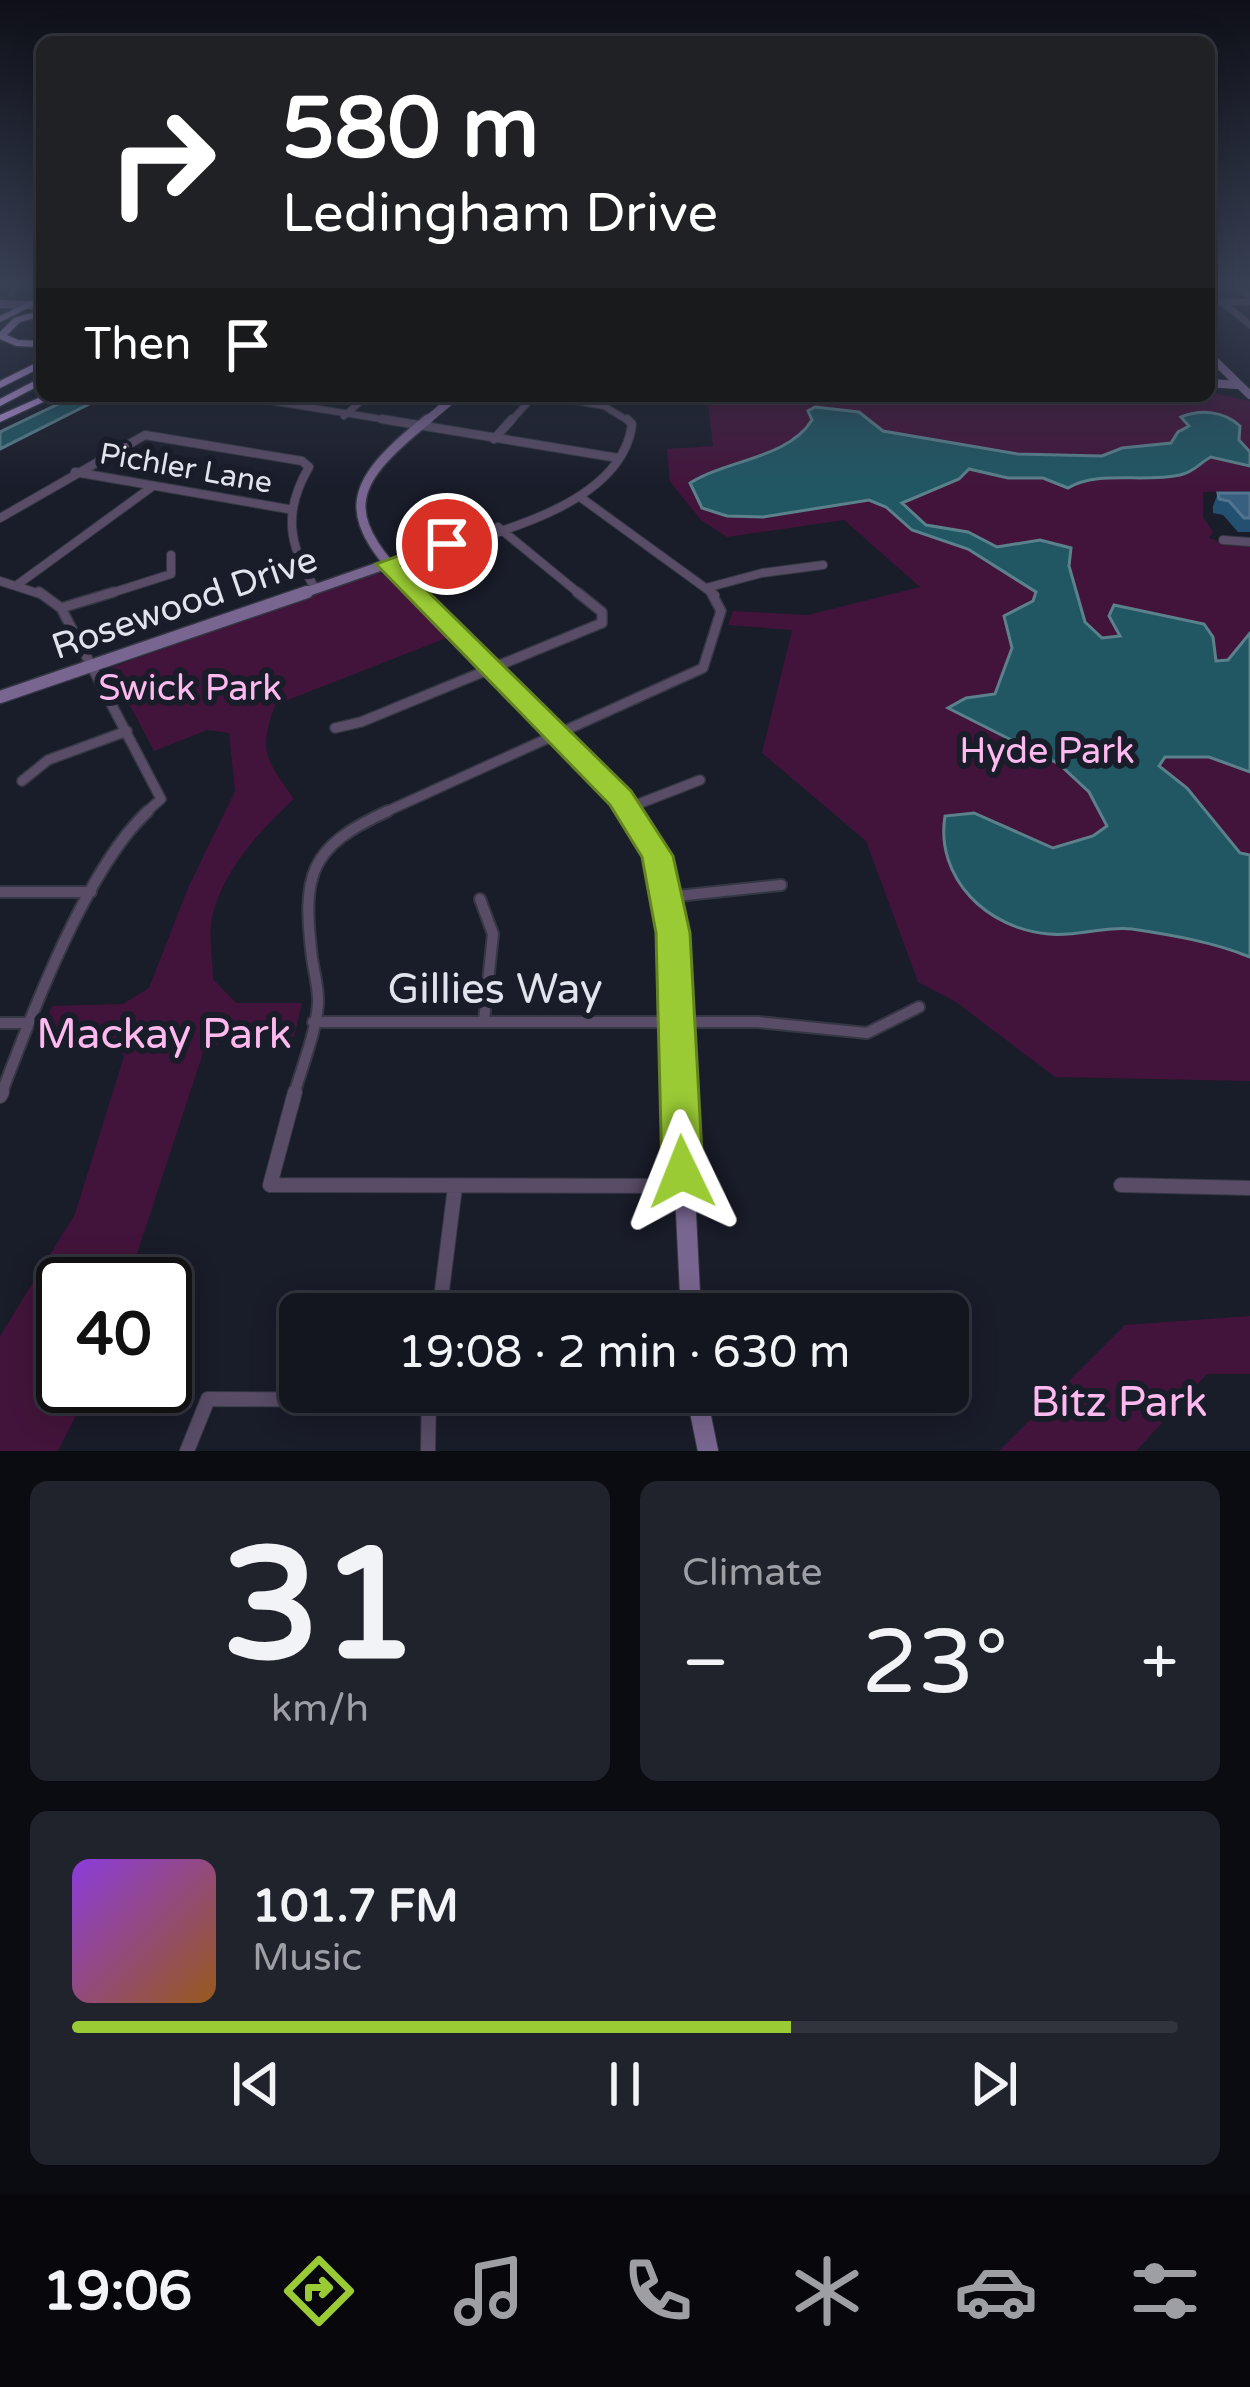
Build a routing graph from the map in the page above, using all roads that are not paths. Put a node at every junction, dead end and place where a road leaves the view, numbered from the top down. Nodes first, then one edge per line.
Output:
1 (1215, 361) edge
2 (36, 366) edge
3 (1223, 368) junction
4 (36, 383) edge
5 (1215, 383) edge
6 (0, 385) edge
7 (1215, 386) edge
8 (1215, 386) edge
9 (1248, 389) edge
10 (38, 402) edge
11 (274, 402) edge
12 (361, 402) edge
13 (441, 402) edge
14 (449, 402) edge
15 (528, 402) edge
16 (589, 402) edge
17 (0, 403) edge
18 (344, 416) junction
19 (0, 419) edge
20 (418, 428) junction
21 (494, 439) junction
22 (618, 458) junction
23 (75, 472) junction
24 (153, 486) junction
25 (580, 497) junction
26 (288, 509) junction
27 (0, 518) edge
28 (498, 526) junction
29 (1223, 540) dead end
30 (1250, 542) edge
31 (171, 555) dead end
32 (387, 564) junction
33 (823, 565) dead end
34 (0, 581) edge
35 (17, 585) junction
36 (315, 588) junction
37 (706, 588) junction
38 (61, 608) junction
39 (92, 665) junction
40 (492, 669) junction
41 (0, 697) edge
42 (335, 728) dead end
43 (127, 731) junction
44 (557, 733) junction
45 (700, 780) dead end
46 (22, 781) dead end
47 (628, 808) junction
48 (781, 885) dead end
49 (0, 892) edge
50 (91, 892) junction
51 (668, 897) junction
52 (480, 899) dead end
53 (919, 1007) dead end
54 (484, 1020) junction
55 (676, 1020) junction
56 (313, 1022) junction
57 (0, 1023) edge
58 (28, 1024) junction
59 (0, 1096) edge
60 (1120, 1184) dead end
61 (683, 1186) junction
62 (455, 1187) junction
63 (1250, 1188) edge
64 (442, 1293) edge
65 (690, 1293) edge
66 (279, 1398) edge
67 (429, 1413) edge
68 (700, 1413) edge
69 (187, 1451) edge
70 (428, 1451) edge
71 (708, 1451) edge

1 - 3 street
2 - 6 highway
3 - 5 street
3 - 9 street
4 - 17 highway
7 - 9 street
8 - 9 street
10 - 19 highway
11 - 18 street
12 - 18 street
13 - 20 street
14 - 20 street
15 - 21 street
16 - 22 street
18 - 20 street
20 - 21 street
20 - 32 street
21 - 22 street
22 - 25 street
23 - 24 street, Pichler Lane
23 - 26 street
23 - 27 street
24 - 26 street, Pichler Lane
24 - 35 street
25 - 28 street
25 - 37 street
26 - 36 street
28 - 32 street
28 - 40 street
29 - 30 street
31 - 38 street
32 - 36 street, Rosewood Drive
32 - 40 street
33 - 37 street
34 - 35 street
35 - 38 street
36 - 39 street, Rosewood Drive
37 - 44 street
38 - 39 street
39 - 41 street, Rosewood Drive
39 - 43 street
40 - 42 street
40 - 44 street
43 - 46 street
43 - 50 street
44 - 47 street
44 - 56 street
45 - 47 street
47 - 51 street
48 - 51 street
49 - 50 street
50 - 58 street
51 - 55 street
52 - 54 street
53 - 55 street, Gillies Way
54 - 55 street, Gillies Way
54 - 56 street, Gillies Way
55 - 61 street
56 - 62 street
57 - 58 street
58 - 59 street
60 - 63 street
61 - 62 street
61 - 65 street
62 - 64 street
66 - 69 street
67 - 70 street
68 - 71 street

